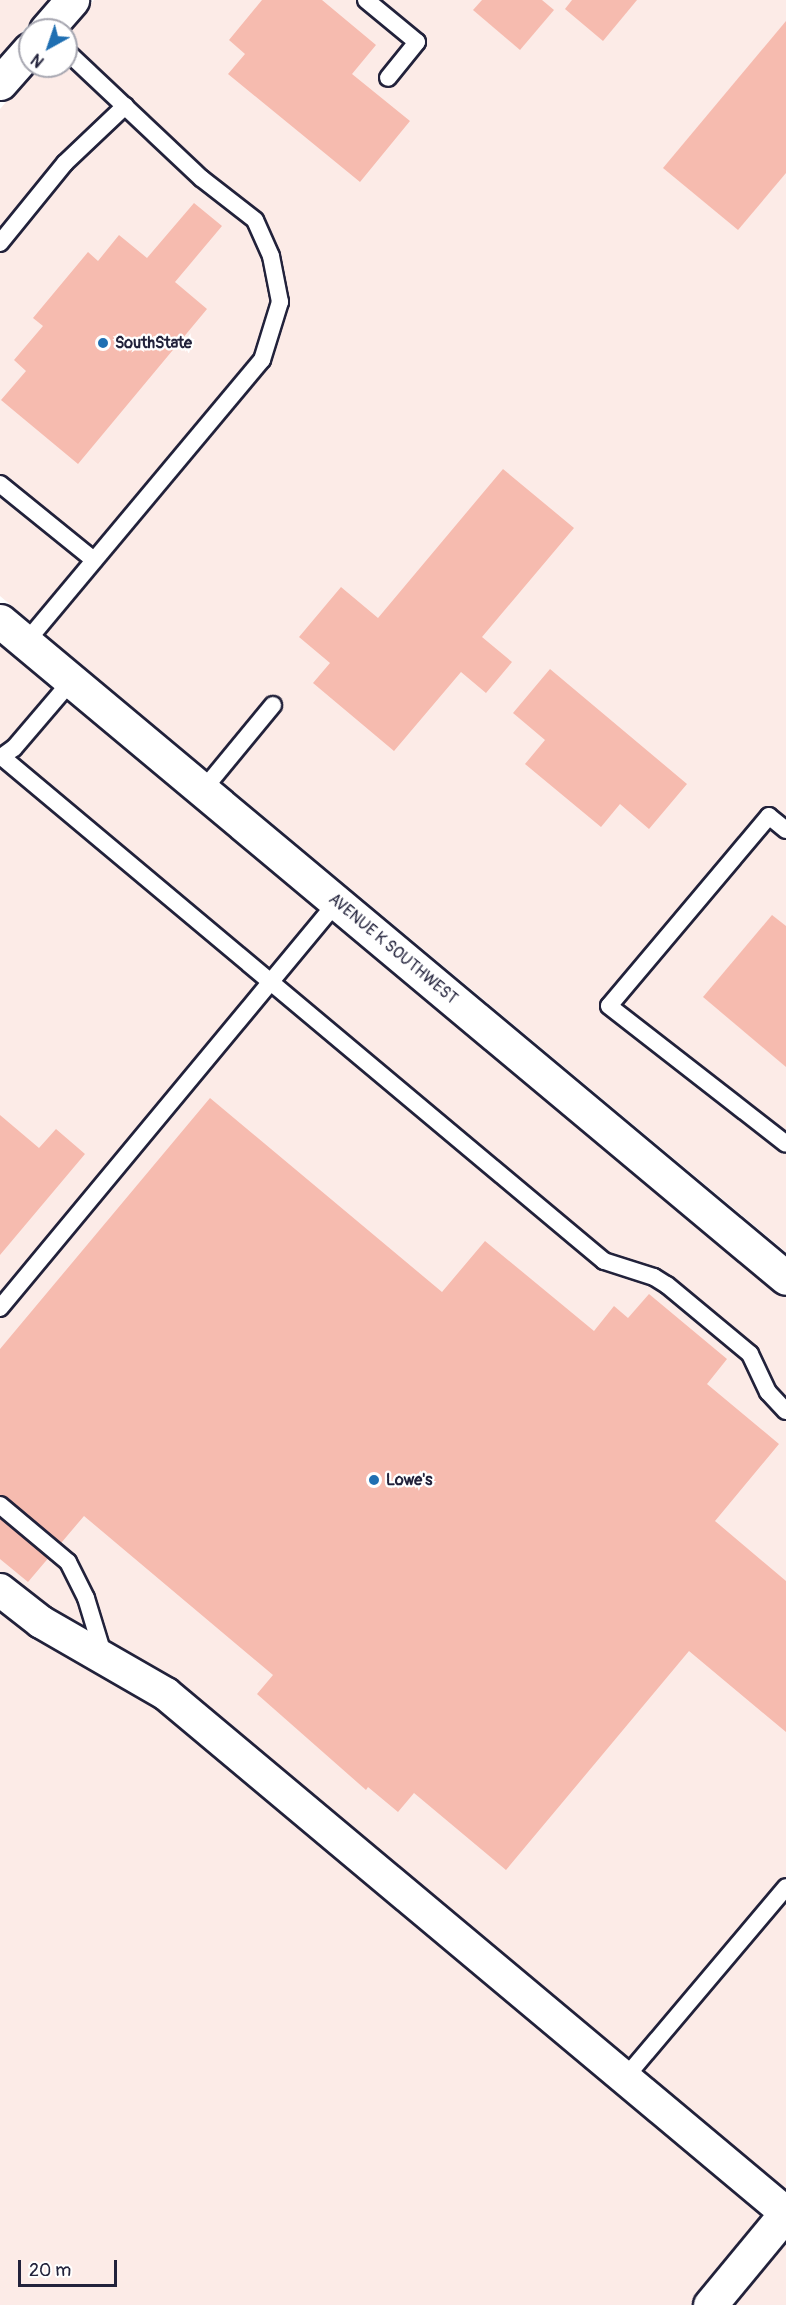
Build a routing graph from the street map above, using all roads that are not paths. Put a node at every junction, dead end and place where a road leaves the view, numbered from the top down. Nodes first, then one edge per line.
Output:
1 (366, 0) edge
2 (18, 62) edge
3 (78, 62) edge
4 (388, 78) dead end
5 (0, 82) edge
6 (125, 106) junction
7 (0, 243) edge
8 (0, 484) edge
9 (94, 560) junction
10 (0, 621) edge
11 (26, 642) junction
12 (72, 680) junction
13 (273, 705) dead end
14 (1, 757) edge
15 (203, 790) junction
16 (786, 830) edge
17 (337, 902) junction
18 (270, 982) junction
19 (786, 1144) edge
20 (786, 1278) edge
21 (0, 1308) edge
22 (786, 1411) edge
23 (0, 1504) edge
24 (0, 1590) edge
25 (104, 1656) junction
26 (786, 1887) edge
27 (624, 2079) junction
28 (786, 2213) edge
29 (710, 2305) edge

1 - 4 lane
2 - 5 main road
3 - 6 lane
6 - 7 lane
6 - 9 lane
8 - 9 lane
9 - 11 lane
10 - 11 main road, AVENUE K SOUTHWEST
11 - 12 main road, AVENUE K SOUTHWEST
12 - 14 lane
12 - 15 main road, AVENUE K SOUTHWEST
13 - 15 lane
14 - 18 lane
15 - 17 main road, AVENUE K SOUTHWEST
16 - 19 lane
17 - 18 lane
17 - 20 main road, AVENUE K SOUTHWEST
18 - 21 lane
18 - 22 lane
23 - 25 lane
24 - 25 street
25 - 27 street
26 - 27 lane
27 - 28 street
28 - 29 main road

